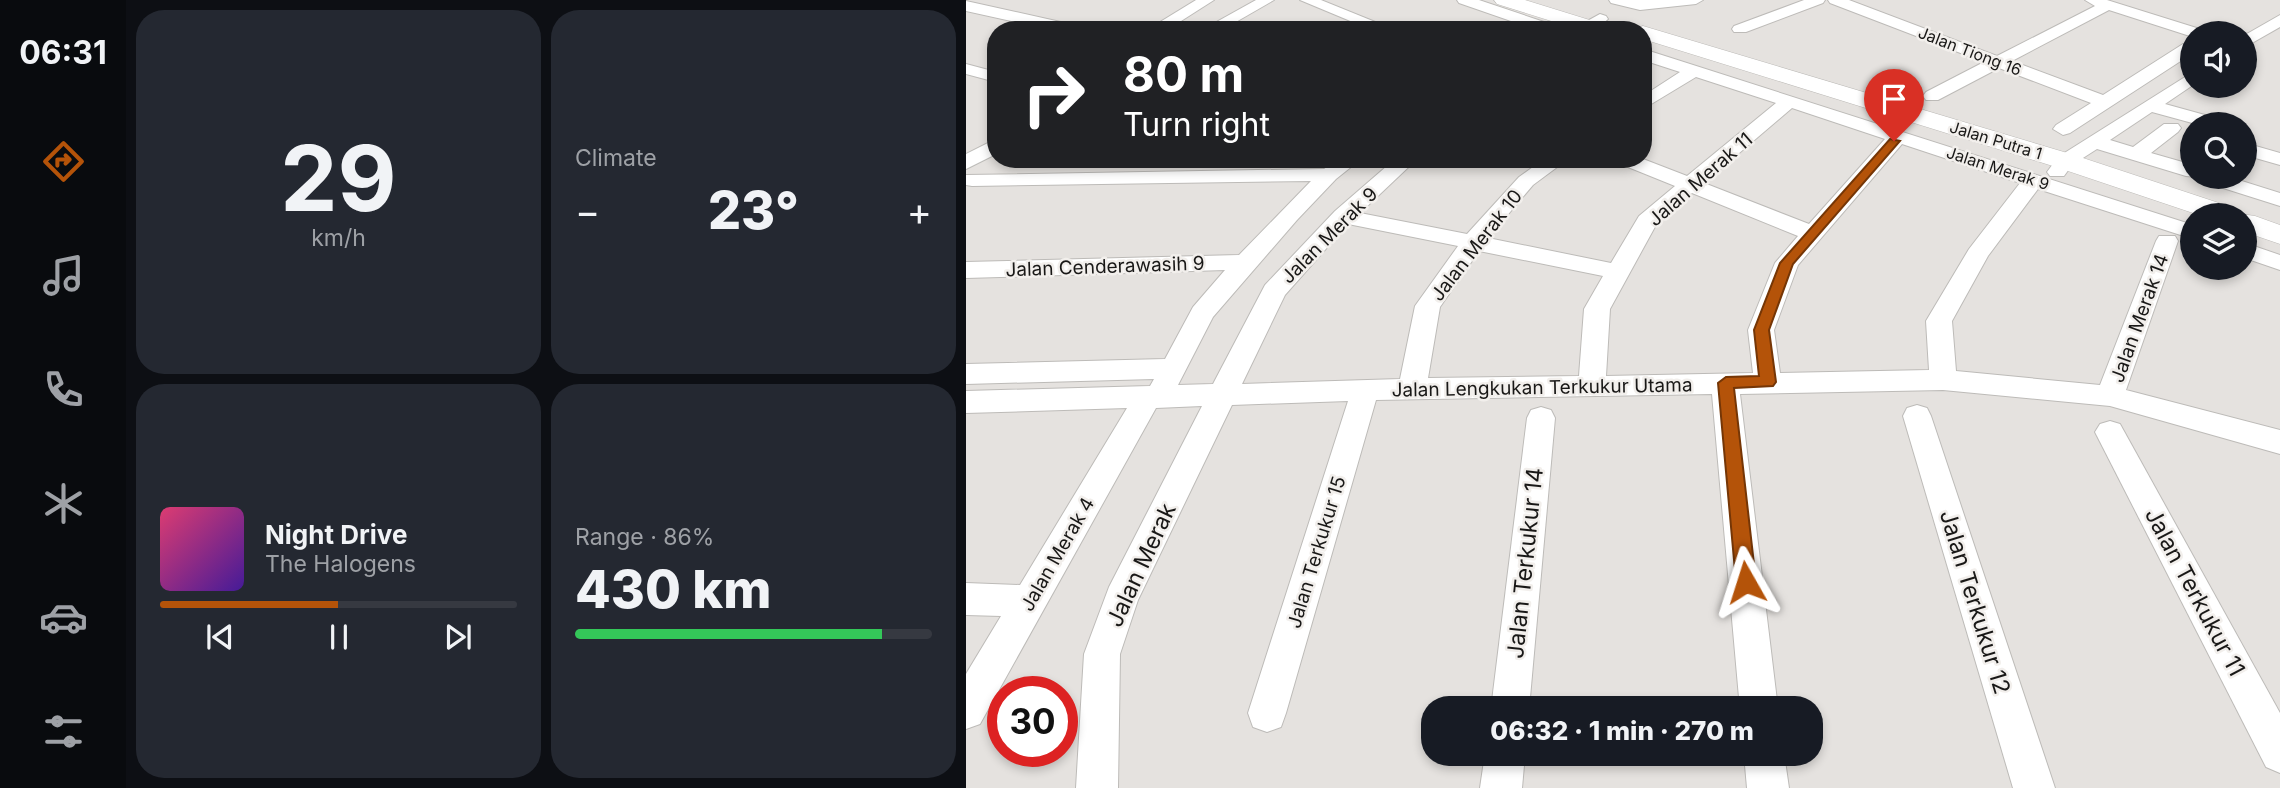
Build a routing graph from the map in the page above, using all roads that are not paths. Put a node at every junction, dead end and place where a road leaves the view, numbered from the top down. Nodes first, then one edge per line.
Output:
1 (1207, 0) edge
2 (1240, 0) edge
3 (1267, 0) edge
4 (1307, 0) edge
5 (1464, 0) edge
6 (1504, 0) edge
7 (1541, 0) edge
8 (1616, 0) edge
9 (1696, 0) edge
10 (1818, 0) edge
11 (1835, 0) edge
12 (2100, 2) edge
13 (966, 6) edge
14 (2280, 20) edge
15 (1034, 21) edge
16 (1171, 21) edge
17 (1204, 21) edge
18 (1227, 21) edge
19 (1363, 21) edge
20 (1526, 21) edge
21 (1575, 21) edge
22 (1582, 21) edge
23 (1740, 29) dead end
24 (2257, 34) edge
25 (1652, 35) edge
26 (2180, 35) edge
27 (1652, 46) edge
28 (2180, 49) edge
29 (1652, 57) edge
30 (1997, 61) junction
31 (966, 69) edge
32 (1694, 70) junction
33 (987, 75) edge
34 (2180, 86) edge
35 (1932, 96) dead end
36 (1652, 98) edge
37 (1789, 101) junction
38 (2105, 102) junction
39 (2152, 106) junction
40 (2180, 114) edge
41 (2133, 117) junction
42 (2171, 128) junction
43 (2063, 129) dead end
44 (2180, 130) edge
45 (2257, 135) edge
46 (1894, 141) dead end
47 (2095, 142) junction
48 (2280, 142) edge
49 (2257, 152) edge
50 (2137, 154) junction
51 (987, 155) edge
52 (2280, 159) edge
53 (987, 168) edge
54 (1136, 168) edge
55 (1202, 168) edge
56 (1339, 168) edge
57 (1397, 168) edge
58 (1545, 168) edge
59 (1648, 168) edge
60 (2180, 168) edge
61 (2052, 171) junction
62 (1329, 175) junction
63 (968, 176) edge
64 (1124, 177) junction
65 (1189, 177) junction
66 (1690, 185) junction
67 (2246, 189) edge
68 (2280, 200) edge
69 (2180, 203) edge
70 (2180, 212) edge
71 (1343, 216) junction
72 (2180, 226) edge
73 (2257, 226) edge
74 (1813, 234) junction
75 (2280, 234) edge
76 (2257, 238) edge
77 (2167, 241) dead end
78 (1473, 242) junction
79 (2280, 247) edge
80 (2257, 254) edge
81 (1245, 262) junction
82 (2280, 262) edge
83 (966, 270) edge
84 (1619, 272) junction
85 (1173, 369) junction
86 (966, 374) edge
87 (1943, 380) junction
88 (1768, 382) junction
89 (1726, 383) junction
90 (1592, 385) junction
91 (1412, 389) junction
92 (1365, 391) junction
93 (1225, 394) junction
94 (2110, 396) junction
95 (1152, 398) junction
96 (966, 402) edge
97 (1917, 416) dead end
98 (1541, 418) dead end
99 (2110, 432) dead end
100 (2280, 442) edge
101 (966, 599) edge
102 (1030, 601) junction
103 (1511, 696) edge
104 (1758, 696) edge
105 (966, 710) edge
106 (1267, 713) dead end
107 (2280, 753) edge
108 (1504, 766) edge
109 (1765, 766) edge
110 (1097, 788) edge
111 (1502, 788) edge
112 (1768, 788) edge
113 (2034, 788) edge

1 - 16 street
2 - 17 street
3 - 18 street
4 - 19 street
5 - 20 street
6 - 21 main road
7 - 22 main road
8 - 9 street
10 - 23 street
11 - 30 street, Jalan Tiong 16
12 - 26 street
12 - 30 street
13 - 15 street
14 - 24 street
25 - 61 main road, Jalan Putra 1
27 - 61 main road, Jalan Putra 1
28 - 38 street
29 - 32 street, Jalan Merak 9
30 - 35 street
30 - 38 street, Jalan Tiong 16
31 - 33 street
32 - 36 street
32 - 37 street, Jalan Merak 9
34 - 39 street
37 - 61 street, Jalan Merak 9
37 - 66 street, Jalan Merak 11
38 - 43 street
39 - 40 street
39 - 41 street
41 - 42 street
41 - 47 street
42 - 44 street
42 - 50 street
45 - 48 street
46 - 74 street
47 - 50 street
47 - 61 street
49 - 52 street
50 - 60 street
51 - 63 street
53 - 63 street
54 - 64 street
55 - 65 street
56 - 62 street, Jalan Merak 4
57 - 71 street, Jalan Merak 9
58 - 78 street, Jalan Merak 10
59 - 66 street
61 - 69 main road, Jalan Putra 1
61 - 70 main road, Jalan Putra 1
61 - 72 street, Jalan Merak 9
61 - 87 street
62 - 65 street
62 - 81 street, Jalan Merak 4
63 - 64 street
64 - 65 street
66 - 74 street
66 - 84 street, Jalan Merak 11
67 - 68 street
71 - 78 street
71 - 93 street, Jalan Merak 9
73 - 75 main road
74 - 88 street
76 - 79 main road
77 - 94 street, Jalan Merak 14
78 - 84 street
78 - 91 street, Jalan Merak 10
80 - 82 street
81 - 83 street, Jalan Cenderawasih 9
81 - 85 street, Jalan Merak 4
84 - 90 street, Jalan Merak 11
85 - 86 street
85 - 95 street, Jalan Merak 4
87 - 88 street, Jalan Lengkukan Terkukur Utama
87 - 94 street, Jalan Lengkukan Terkukur Utama
88 - 89 street, Jalan Lengkukan Terkukur Utama
89 - 90 street, Jalan Lengkukan Terkukur Utama
89 - 104 street
90 - 91 street, Jalan Lengkukan Terkukur Utama
91 - 92 street, Jalan Lengkukan Terkukur Utama
92 - 93 street, Jalan Lengkukan Terkukur Utama
92 - 106 street, Jalan Terkukur 15
93 - 95 street, Jalan Lengkukan Terkukur Utama
93 - 110 street, Jalan Merak
94 - 100 street, Jalan Lengkukan Terkukur Utama
95 - 96 street, Jalan Lengkukan Terkukur Utama
95 - 102 street, Jalan Merak 4
97 - 113 street, Jalan Terkukur 12
98 - 103 street, Jalan Terkukur 14
99 - 107 street, Jalan Terkukur 11
101 - 102 street
102 - 105 street, Jalan Merak 4
108 - 111 street
109 - 112 street

